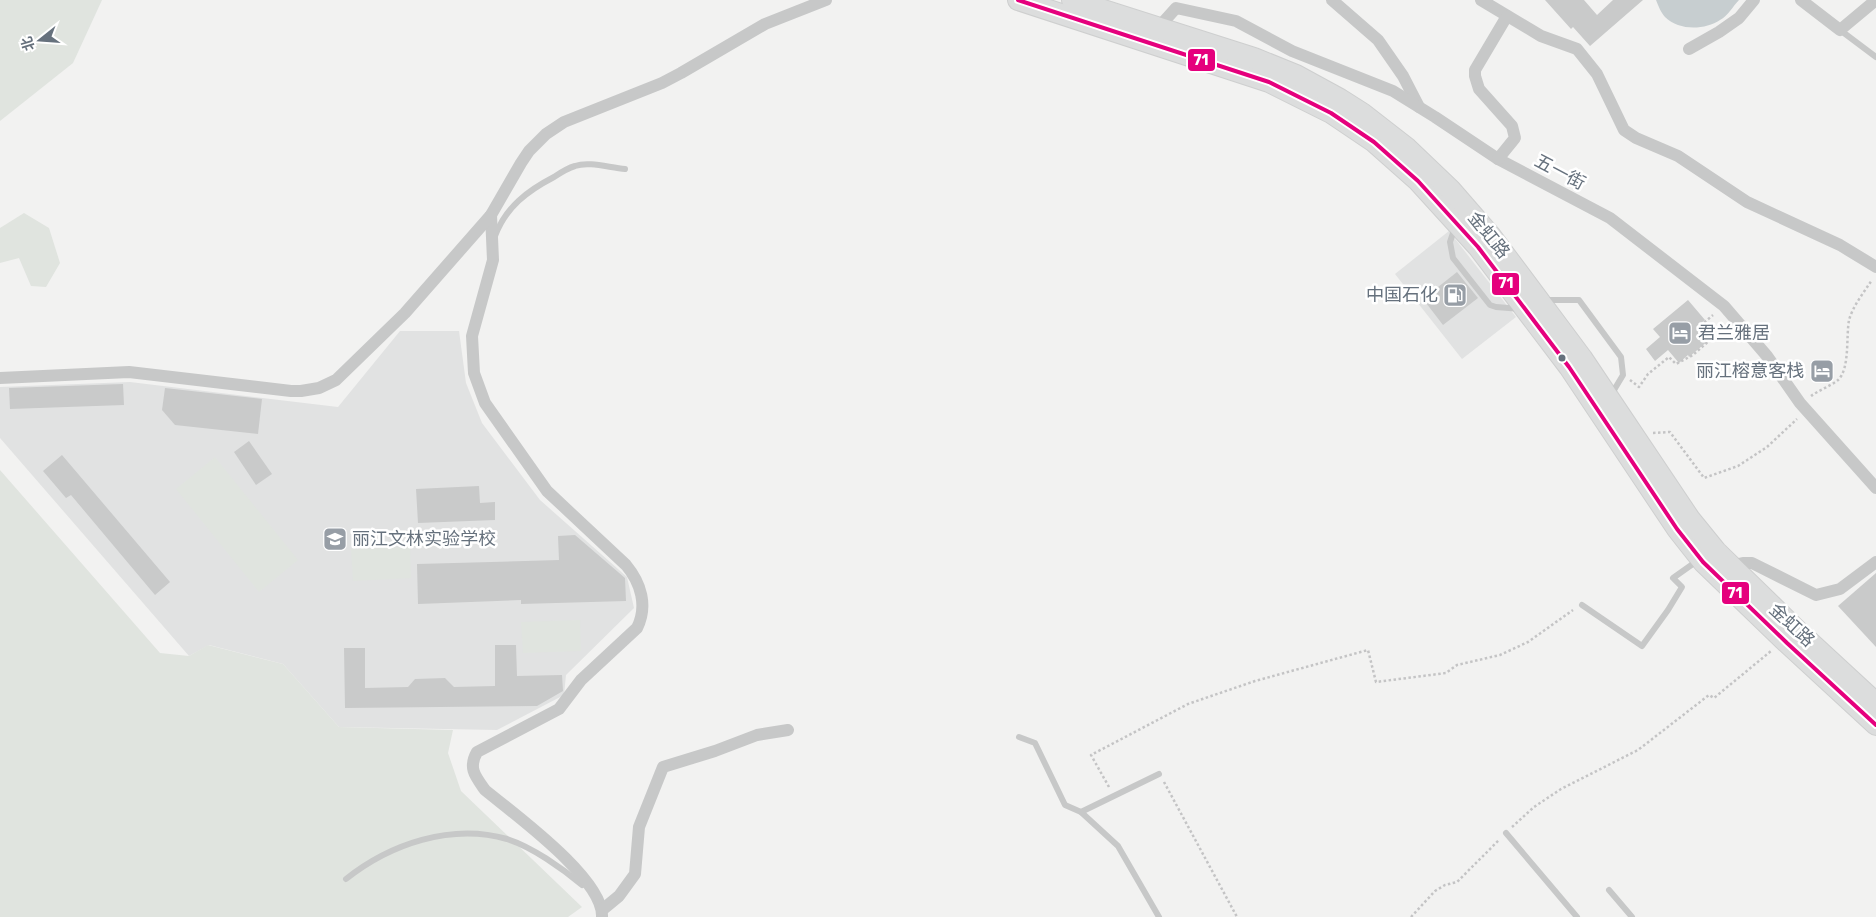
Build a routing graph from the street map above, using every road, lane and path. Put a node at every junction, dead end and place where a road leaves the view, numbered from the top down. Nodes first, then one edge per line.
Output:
1 (826, 0) edge
2 (1018, 0) edge
3 (1072, 0) edge
4 (1332, 0) edge
5 (1481, 0) edge
6 (1754, 0) edge
7 (1801, 0) edge
8 (1876, 0) edge
9 (1507, 16) junction
10 (1158, 28) junction
11 (1840, 30) junction
12 (1689, 49) dead end
13 (1876, 57) edge
14 (1418, 107) junction
15 (1498, 159) junction
16 (625, 169) dead end
17 (491, 215) junction
18 (1457, 222) junction
19 (492, 242) junction
20 (1876, 267) edge
21 (1876, 275) edge
22 (1532, 305) junction
23 (1724, 306) junction
24 (0, 378) edge
25 (1639, 387) dead end
26 (1609, 398) junction
27 (1803, 407) junction
28 (1639, 442) junction
29 (1876, 488) edge
30 (1701, 559) junction
31 (1876, 562) edge
32 (1730, 566) junction
33 (1582, 605) joint
34 (1784, 640) junction
35 (1876, 703) edge
36 (1876, 725) edge
37 (788, 730) dead end
38 (1019, 737) dead end
39 (1160, 774) joint
40 (1115, 797) junction
41 (1081, 812) junction
42 (1506, 833) junction
43 (346, 878) dead end
44 (1608, 890) dead end
45 (595, 895) junction
46 (602, 914) edge
47 (1159, 917) edge
48 (1237, 917) edge
49 (1411, 917) edge
50 (1577, 917) edge
51 (1632, 917) edge

1 - 17 street
2 - 18 main road, 金虹路
3 - 10 main road, 金虹路
4 - 14 street
5 - 9 street
6 - 12 street
7 - 11 street
8 - 11 street
9 - 15 street
9 - 20 street
10 - 14 street, 五一街
10 - 22 main road, 金虹路
11 - 13 lane
14 - 15 street, 五一街
15 - 23 street, 五一街
16 - 19 lane
17 - 19 street
17 - 24 street
18 - 22 main road, 金虹路
18 - 22 lane
19 - 45 street
21 - 27 path
22 - 26 main road, 金虹路
22 - 26 lane
22 - 30 main road, 金虹路
23 - 25 path
23 - 27 street, 五一街
26 - 28 main road, 金虹路
27 - 28 path
27 - 29 street, 五一街
28 - 32 main road, 金虹路
30 - 33 lane
30 - 34 main road, 金虹路
31 - 32 street
32 - 35 main road, 金虹路
33 - 40 path
34 - 36 main road, 金虹路
34 - 42 path
37 - 46 street
38 - 41 lane
39 - 40 lane
39 - 48 path
40 - 41 lane
41 - 47 lane
42 - 49 path
42 - 50 lane
43 - 45 lane
44 - 51 lane
45 - 46 street

